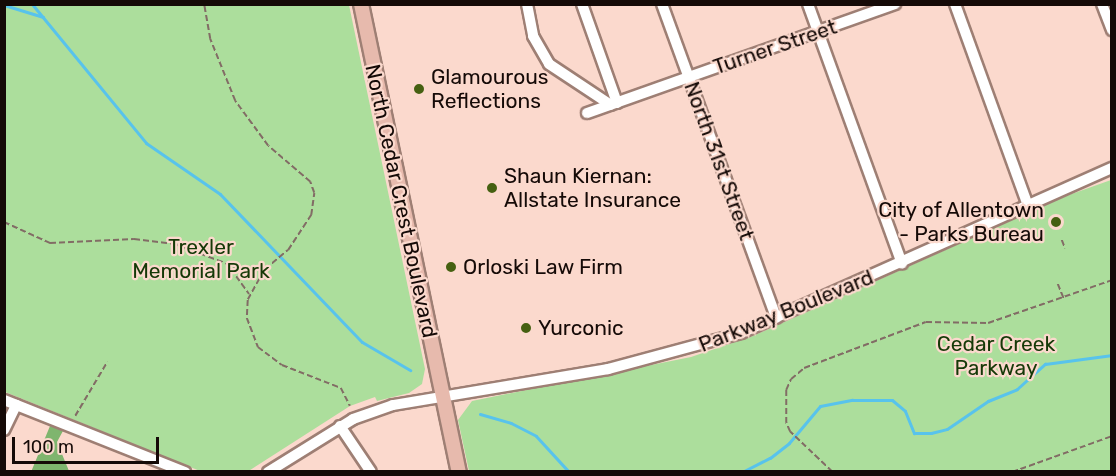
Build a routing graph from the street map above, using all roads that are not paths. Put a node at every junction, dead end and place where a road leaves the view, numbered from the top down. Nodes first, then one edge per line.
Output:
1 (361, 4) edge
2 (527, 4) edge
3 (582, 4) edge
4 (662, 4) edge
5 (808, 4) edge
6 (895, 4) edge
7 (955, 4) edge
8 (1102, 4) edge
9 (1112, 30) edge
10 (817, 33) junction
11 (688, 78) junction
12 (614, 104) junction
13 (587, 113) dead end
14 (1112, 168) edge
15 (1028, 206) junction
16 (902, 263) junction
17 (776, 318) junction
18 (442, 397) junction
19 (4, 400) edge
20 (16, 405) junction
21 (340, 426) junction
22 (4, 430) edge
23 (185, 471) edge
24 (268, 471) edge
25 (371, 471) edge
26 (459, 471) edge

1 - 18 main road, North Cedar Crest Boulevard
2 - 12 street
3 - 12 street
4 - 11 street, North 31st Street
5 - 10 street
6 - 10 street, Turner Street
7 - 15 street
8 - 9 street
10 - 11 street, Turner Street
10 - 16 street
11 - 12 street, Turner Street
11 - 17 street, North 31st Street
12 - 13 street, Turner Street
14 - 15 street, Parkway Boulevard
15 - 16 street, Parkway Boulevard
16 - 17 street, Parkway Boulevard
17 - 18 street, Parkway Boulevard
18 - 21 street, Parkway Boulevard
18 - 26 main road, North Cedar Crest Boulevard
19 - 20 street
20 - 22 street
20 - 23 street
21 - 24 street, Parkway Boulevard
21 - 25 street

